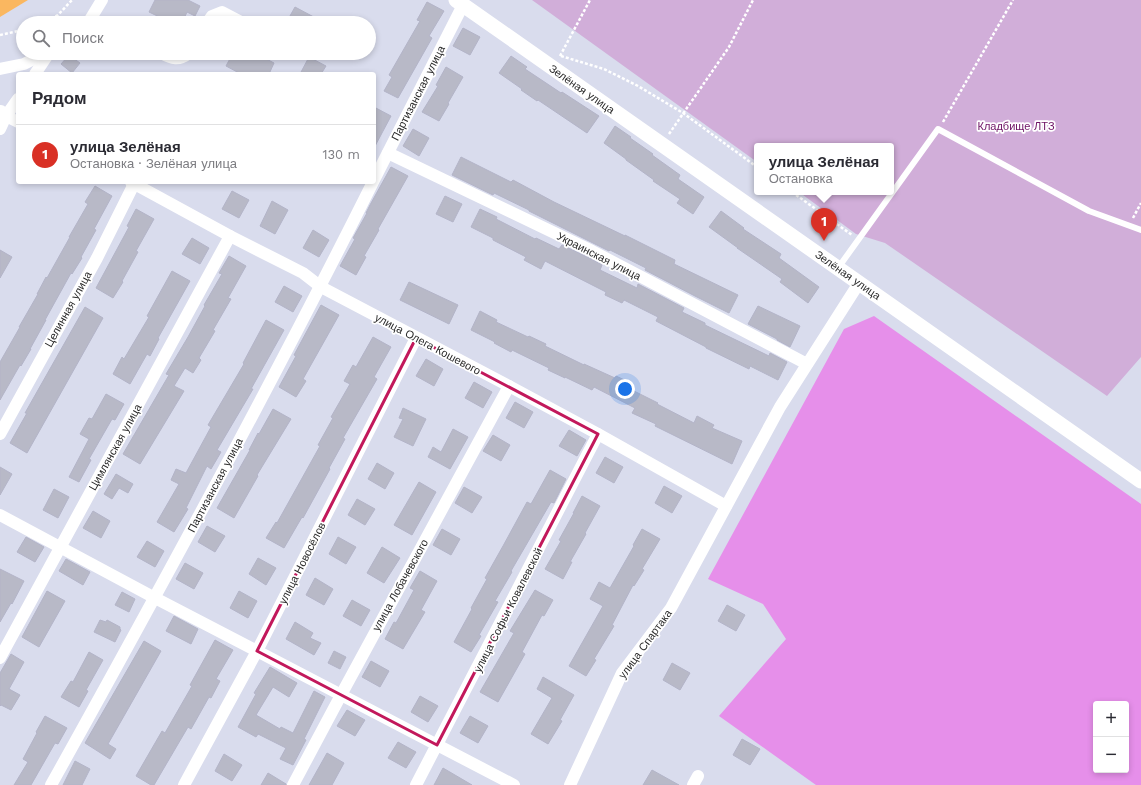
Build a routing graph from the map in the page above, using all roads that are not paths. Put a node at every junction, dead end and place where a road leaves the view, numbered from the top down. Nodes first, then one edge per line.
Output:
1 (102, 0) edge
2 (460, 3) edge
3 (92, 16) edge
4 (212, 16) edge
5 (230, 16) edge
6 (31, 60) edge
7 (44, 60) edge
8 (0, 69) edge
9 (36, 72) edge
10 (16, 101) edge
11 (3, 113) edge
12 (16, 121) edge
13 (0, 129) edge
14 (388, 153) junction
15 (376, 177) edge
16 (133, 184) edge
17 (135, 184) edge
18 (372, 184) edge
19 (894, 190) edge
20 (890, 195) edge
21 (1141, 230) edge
22 (230, 236) junction
23 (838, 268) junction
24 (859, 283) junction
25 (321, 287) junction
26 (416, 338) junction
27 (807, 364) junction
28 (509, 386) junction
29 (0, 434) edge
30 (598, 434) junction
31 (1141, 481) edge
32 (726, 506) junction
33 (0, 515) edge
34 (60, 547) junction
35 (155, 598) junction
36 (257, 652) junction
37 (0, 658) edge
38 (341, 695) junction
39 (437, 745) junction
40 (51, 785) edge
41 (184, 785) edge
42 (293, 785) edge
43 (416, 785) edge
44 (514, 785) edge
45 (570, 785) edge

1 - 3 street
2 - 14 street, Партизанская улица
2 - 23 street, Зелёная улица
4 - 5 street
6 - 8 street
7 - 9 street
10 - 11 street
11 - 12 street
11 - 13 street
14 - 15 street, Партизанская улица
14 - 27 street, Украинская улица
16 - 29 street, Целинная улица
17 - 22 street, улица Олега Кошевого
18 - 25 street, Партизанская улица
19 - 21 lane
20 - 23 lane
22 - 25 street, улица Олега Кошевого
22 - 34 street, Цимлянская улица
23 - 24 street, Зелёная улица
24 - 27 street, улица Спартака
24 - 31 street, Зелёная улица
25 - 26 street, улица Олега Кошевого
25 - 35 street, Партизанская улица
26 - 28 street, улица Олега Кошевого
26 - 36 street, улица Новосёлов
27 - 32 street, улица Спартака
28 - 30 street, улица Олега Кошевого
28 - 38 street, улица Лобачевского
30 - 32 street, улица Олега Кошевого
30 - 39 street, улица Софьи Ковалевской
32 - 45 street, улица Спартака
33 - 34 street
34 - 35 street
34 - 37 street, Цимлянская улица
35 - 36 street
35 - 40 street, Партизанская улица
36 - 38 street
36 - 41 street, улица Новосёлов
38 - 39 street
38 - 42 street, улица Лобачевского
39 - 43 street, улица Софьи Ковалевской
39 - 44 street

